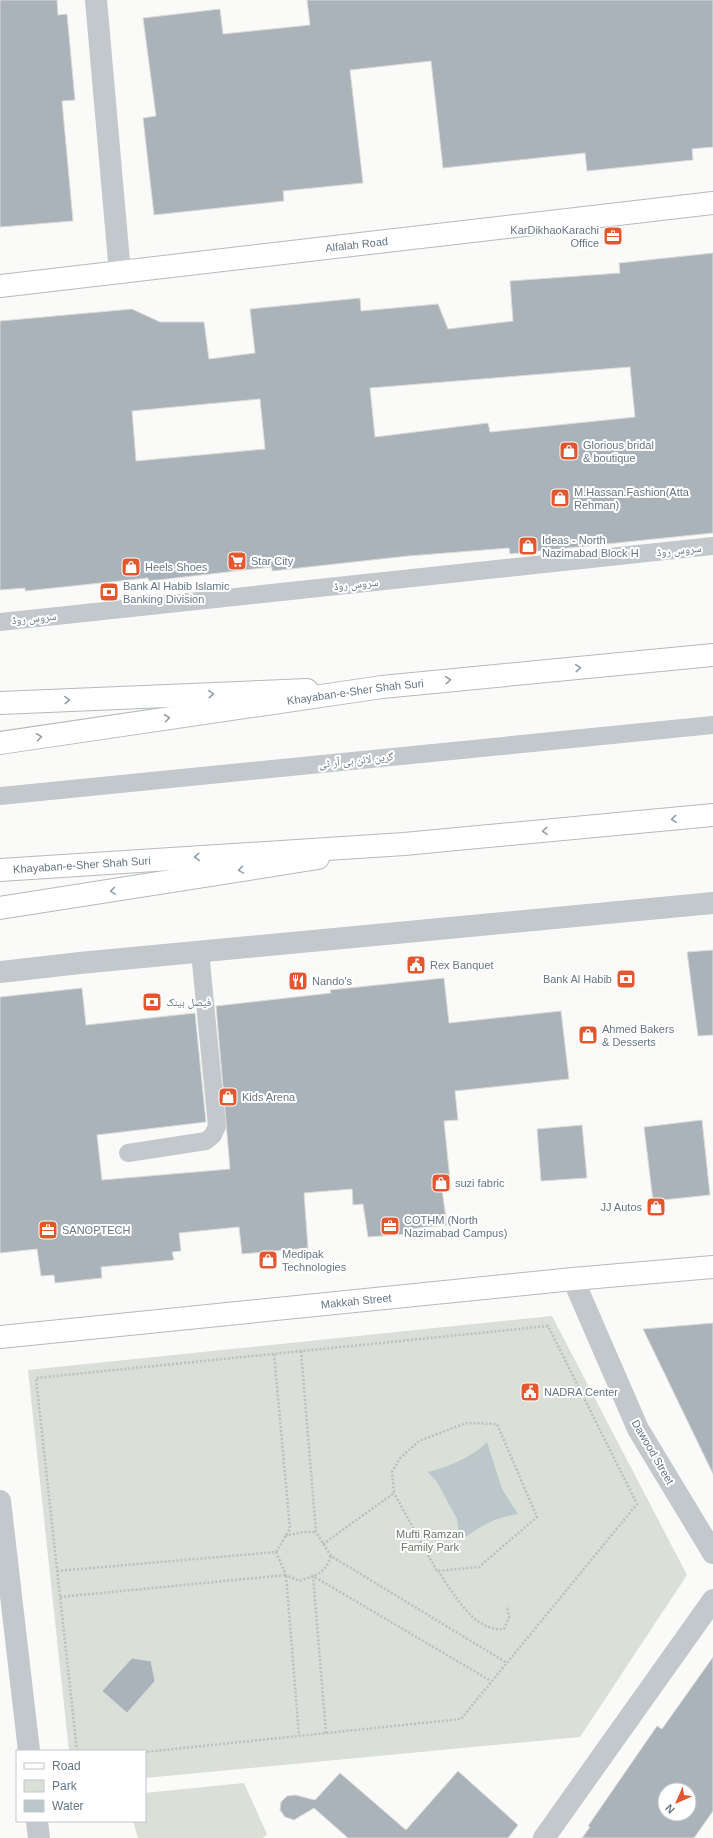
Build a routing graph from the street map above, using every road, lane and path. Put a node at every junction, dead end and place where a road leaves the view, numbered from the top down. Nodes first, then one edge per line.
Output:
1 (96, 0) edge
2 (713, 203) edge
3 (120, 273) junction
4 (0, 286) edge
5 (713, 546) edge
6 (0, 622) edge
7 (713, 655) edge
8 (382, 687) junction
9 (0, 703) edge
10 (713, 725) edge
11 (0, 743) edge
12 (0, 796) edge
13 (713, 815) edge
14 (404, 844) junction
15 (0, 870) edge
16 (713, 903) edge
17 (0, 908) edge
18 (200, 952) junction
19 (0, 972) edge
20 (128, 1154) dead end
21 (713, 1267) edge
22 (573, 1279) junction
23 (0, 1338) edge
24 (300, 1351) junction
25 (274, 1354) junction
26 (394, 1493) junction
27 (0, 1501) edge
28 (316, 1532) junction
29 (285, 1536) junction
30 (323, 1544) junction
31 (276, 1552) junction
32 (713, 1552) edge
33 (331, 1556) junction
34 (57, 1571) junction
35 (438, 1571) junction
36 (286, 1575) junction
37 (313, 1576) junction
38 (60, 1597) junction
39 (713, 1600) edge
40 (507, 1606) dead end
41 (507, 1663) junction
42 (491, 1682) junction
43 (326, 1733) junction
44 (299, 1736) junction
45 (29, 1750) edge
46 (77, 1750) edge
47 (146, 1752) edge
48 (37, 1822) edge
49 (39, 1838) edge
50 (544, 1838) edge

1 - 3 street
2 - 3 main road, Alfalah Road
3 - 4 main road, Alfalah Road
5 - 6 lane, سروس روڈ
8 -> 7 main road, Khayaban-e-Sher Shah Suri
9 -> 8 main road
11 -> 8 main road, Khayaban-e-Sher Shah Suri
10 - 12 lane, گرین لائن بی آر ٹی
13 -> 14 main road, Khayaban-e-Sher Shah Suri
14 -> 15 main road, Khayaban-e-Sher Shah Suri
14 -> 17 main road
16 - 18 street
18 - 19 street
18 - 20 lane
21 - 22 main road, Makkah Street
22 - 23 main road, Makkah Street
22 - 32 street, Dawood Street
24 - 25 path
24 - 28 path
24 - 41 path
25 - 29 path
25 - 34 path
26 - 30 path
26 - 35 path
26 - 35 path
27 - 45 street
28 - 29 path
28 - 30 path
29 - 31 path
30 - 33 path
31 - 34 path
31 - 36 path
33 - 37 path
33 - 41 path
34 - 38 path
35 - 40 path
36 - 37 path
36 - 38 path
36 - 44 path
37 - 42 path
37 - 43 path
38 - 46 path
39 - 50 street
41 - 42 path
42 - 43 path
43 - 44 path
44 - 47 path
48 - 49 street

